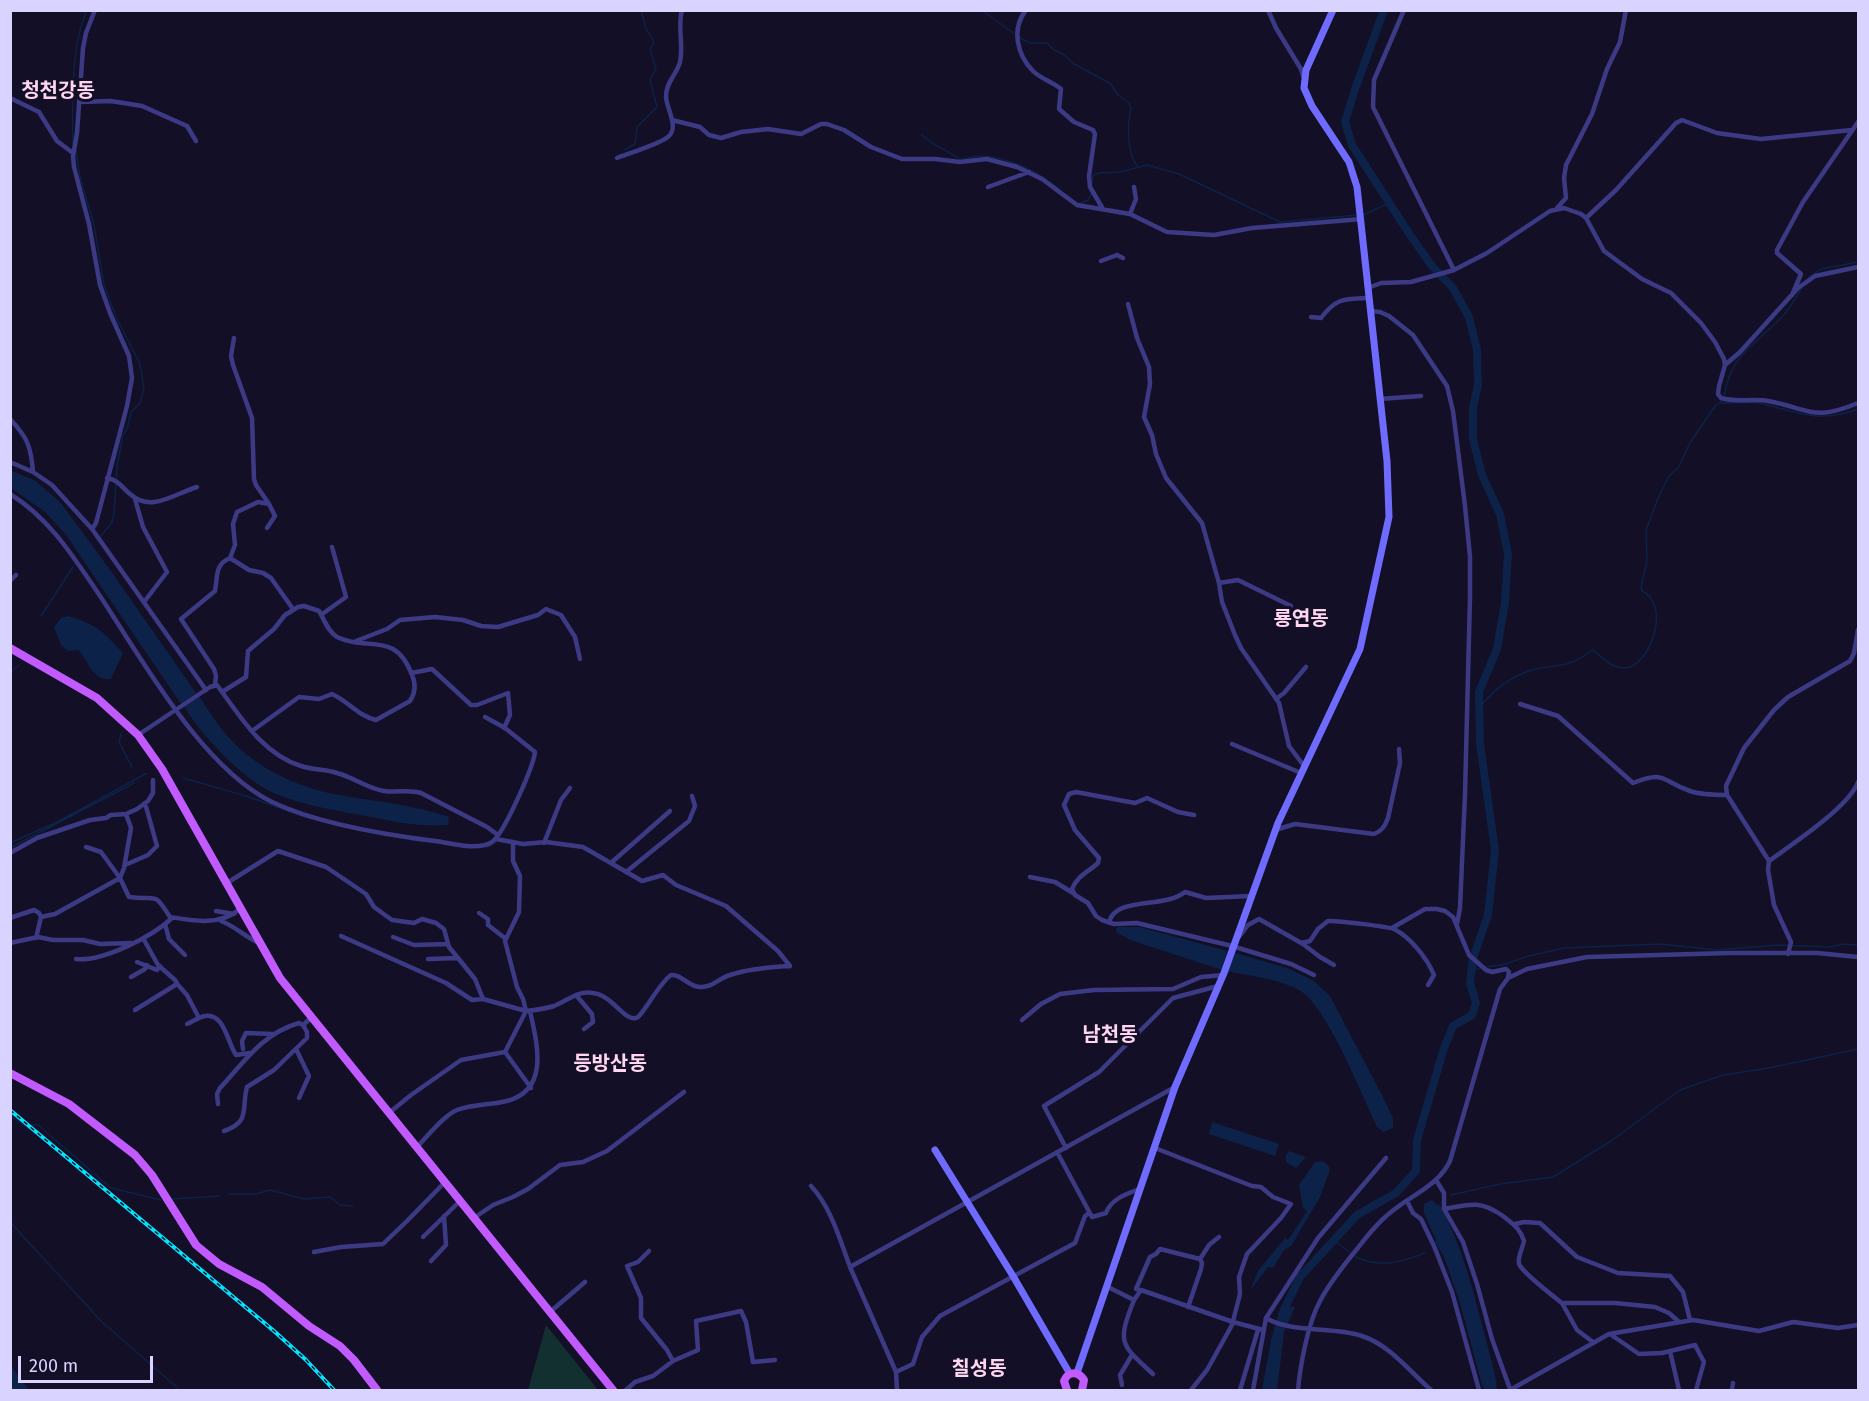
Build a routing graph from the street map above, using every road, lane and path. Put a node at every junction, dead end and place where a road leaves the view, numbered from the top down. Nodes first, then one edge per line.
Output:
1 (95, 10) edge
2 (682, 10) edge
3 (1026, 10) edge
4 (1268, 10) edge
5 (1333, 10) edge
6 (1404, 10) edge
7 (1626, 10) edge
8 (1304, 79) junction
9 (10, 98) edge
10 (79, 102) junction
11 (672, 120) junction
12 (1858, 122) edge
13 (1852, 130) junction
14 (196, 141) dead end
15 (74, 149) junction
16 (617, 158) dead end
17 (1029, 172) junction
18 (988, 187) dead end
19 (1134, 187) dead end
20 (1557, 208) junction
21 (1103, 209) junction
22 (1130, 214) junction
23 (1361, 216) junction
24 (1586, 218) junction
25 (1123, 258) dead end
26 (1101, 261) dead end
27 (1858, 267) edge
28 (1453, 270) junction
29 (1368, 288) junction
30 (1792, 295) junction
31 (1370, 298) junction
32 (1128, 304) dead end
33 (1371, 311) junction
34 (1311, 317) dead end
35 (234, 338) dead end
36 (1725, 365) junction
37 (1421, 396) dead end
38 (1380, 399) junction
39 (1858, 403) edge
40 (10, 419) edge
41 (10, 462) edge
42 (33, 472) junction
43 (107, 478) junction
44 (197, 487) dead end
45 (10, 494) edge
46 (135, 499) junction
47 (269, 504) junction
48 (267, 528) dead end
49 (92, 529) junction
50 (332, 547) dead end
51 (230, 558) junction
52 (16, 575) dead end
53 (10, 581) edge
54 (1219, 583) junction
55 (144, 602) junction
56 (1291, 606) dead end
57 (293, 609) junction
58 (321, 615) junction
59 (1858, 630) edge
60 (353, 642) junction
61 (10, 648) edge
62 (580, 659) dead end
63 (1306, 667) dead end
64 (411, 673) junction
65 (215, 685) junction
66 (206, 690) junction
67 (222, 692) junction
68 (1276, 699) junction
69 (1520, 704) dead end
70 (177, 709) junction
71 (485, 717) dead end
72 (504, 728) junction
73 (252, 731) junction
74 (138, 735) junction
75 (1232, 744) dead end
76 (1399, 749) dead end
77 (1302, 770) junction
78 (153, 780) dead end
79 (1858, 782) edge
80 (570, 788) dead end
81 (1727, 795) junction
82 (692, 796) dead end
83 (145, 803) junction
84 (670, 811) dead end
85 (126, 814) junction
86 (1194, 815) dead end
87 (1275, 830) junction
88 (497, 837) junction
89 (513, 842) junction
90 (544, 843) junction
91 (86, 847) dead end
92 (10, 853) edge
93 (1769, 861) junction
94 (612, 862) junction
95 (125, 865) junction
96 (626, 872) junction
97 (1030, 877) dead end
98 (120, 878) junction
99 (227, 883) junction
100 (1075, 895) junction
101 (1251, 897) junction
102 (216, 911) dead end
103 (237, 912) junction
104 (479, 913) dead end
105 (10, 916) edge
106 (41, 917) junction
107 (172, 918) junction
108 (221, 921) junction
109 (1109, 922) junction
110 (165, 924) junction
111 (1457, 924) junction
112 (1392, 928) junction
113 (341, 936) dead end
114 (393, 936) dead end
115 (36, 938) junction
116 (143, 938) junction
117 (506, 939) junction
118 (10, 943) edge
119 (131, 943) junction
120 (259, 943) junction
121 (1301, 943) junction
122 (448, 944) junction
123 (1232, 947) junction
124 (1788, 954) junction
125 (185, 955) dead end
126 (1858, 957) edge
127 (458, 958) junction
128 (76, 959) dead end
129 (428, 959) dead end
130 (137, 962) dead end
131 (147, 965) junction
132 (1334, 965) dead end
133 (160, 966) junction
134 (1223, 974) junction
135 (1314, 975) dead end
136 (131, 977) dead end
137 (1508, 978) junction
138 (177, 984) junction
139 (1428, 985) dead end
140 (1218, 986) junction
141 (1173, 989) junction
142 (576, 995) junction
143 (1173, 998) junction
144 (483, 999) junction
145 (135, 1010) dead end
146 (528, 1011) junction
147 (312, 1017) junction
148 (200, 1018) junction
149 (1022, 1020) dead end
150 (187, 1024) dead end
151 (303, 1025) junction
152 (584, 1029) dead end
153 (273, 1034) junction
154 (243, 1049) dead end
155 (296, 1049) junction
156 (505, 1052) junction
157 (250, 1053) junction
158 (10, 1072) edge
159 (1175, 1087) junction
160 (531, 1088) junction
161 (684, 1092) dead end
162 (299, 1098) dead end
163 (218, 1104) dead end
164 (389, 1113) junction
165 (224, 1131) dead end
166 (417, 1147) junction
167 (1066, 1148) junction
168 (1155, 1148) junction
169 (934, 1150) dead end
170 (1057, 1152) junction
171 (1386, 1158) dead end
172 (1436, 1180) junction
173 (445, 1182) junction
174 (811, 1186) dead end
175 (1142, 1189) junction
176 (460, 1201) junction
177 (1407, 1201) junction
178 (966, 1203) junction
179 (1444, 1209) junction
180 (1089, 1214) junction
181 (444, 1216) junction
182 (474, 1218) junction
183 (1515, 1224) junction
184 (423, 1237) dead end
185 (1219, 1237) dead end
186 (648, 1251) dead end
187 (314, 1252) dead end
188 (1200, 1259) junction
189 (431, 1261) dead end
190 (850, 1267) junction
191 (1013, 1276) junction
192 (585, 1282) dead end
193 (1106, 1286) junction
194 (1141, 1290) junction
195 (1134, 1300) junction
196 (1562, 1304) junction
197 (1188, 1306) junction
198 (550, 1312) junction
199 (1267, 1319) junction
200 (1690, 1320) junction
201 (1233, 1322) junction
202 (1679, 1322) junction
203 (1858, 1325) edge
204 (1308, 1329) junction
205 (1260, 1330) junction
206 (1609, 1334) junction
207 (1593, 1342) junction
208 (1670, 1351) junction
209 (1132, 1355) junction
210 (775, 1360) dead end
211 (673, 1361) junction
212 (896, 1372) junction
213 (1073, 1373) junction
214 (1153, 1374) dead end
215 (1733, 1383) dead end
216 (1122, 1385) dead end
217 (1066, 1389) edge
218 (377, 1390) edge
219 (613, 1390) edge
220 (626, 1390) edge
221 (897, 1390) edge
222 (1054, 1390) edge
223 (1082, 1390) edge
224 (1191, 1390) edge
225 (1240, 1390) edge
226 (1253, 1390) edge
227 (1298, 1390) edge
228 (1431, 1390) edge
229 (1479, 1390) edge
230 (1510, 1390) edge
231 (1679, 1390) edge
232 (1696, 1390) edge
233 (1732, 1390) edge

1 - 10 street
2 - 11 street
3 - 21 street
4 - 8 street
5 - 8 main road
6 - 28 street
7 - 20 street
8 - 23 main road
9 - 15 street
10 - 14 street
10 - 15 street
11 - 16 street
11 - 17 street
12 - 13 street
13 - 24 street
13 - 30 street
15 - 43 street
17 - 18 street
17 - 21 street
19 - 22 street
20 - 24 street
20 - 28 street
21 - 22 street
22 - 23 street
23 - 29 main road
24 - 36 street
25 - 26 street
27 - 30 street
28 - 29 street
29 - 31 main road
30 - 36 street
31 - 33 main road
31 - 34 street
32 - 54 street
33 - 38 main road
33 - 111 street
35 - 47 street
36 - 39 street
37 - 38 street
38 - 77 main road
40 - 42 street
41 - 42 street
42 - 49 street
43 - 46 street
43 - 49 street
44 - 46 street
45 - 70 street
46 - 55 street
47 - 48 street
47 - 51 street
49 - 55 street
50 - 58 street
51 - 57 street
51 - 65 street
52 - 53 street
54 - 56 street
54 - 68 street
55 - 66 street
57 - 58 street
57 - 67 street
58 - 60 street
59 - 81 street
60 - 62 street
60 - 64 street
61 - 74 main road
63 - 68 street
64 - 72 street
64 - 73 street
65 - 66 street
65 - 67 street
66 - 70 street
67 - 73 street
68 - 77 street
69 - 81 street
70 - 74 street
70 - 88 street
71 - 72 street
72 - 88 street
73 - 88 street
74 - 99 main road
75 - 77 street
76 - 87 street
77 - 87 main road
78 - 83 street
79 - 93 street
80 - 90 street
81 - 93 street
82 - 96 street
83 - 85 street
83 - 95 street
84 - 94 street
85 - 92 street
85 - 95 street
86 - 100 street
87 - 101 main road
88 - 89 street
89 - 90 street
89 - 117 street
90 - 94 street
91 - 98 street
93 - 124 street
94 - 96 street
95 - 98 street
96 - 142 street
97 - 100 street
98 - 106 street
98 - 107 street
99 - 103 main road
99 - 122 street
100 - 109 street
101 - 109 street
101 - 123 main road
102 - 103 street
103 - 108 street
103 - 120 main road
104 - 117 street
105 - 106 street
106 - 115 street
107 - 108 street
107 - 110 street
108 - 120 street
109 - 123 street
110 - 116 street
110 - 125 street
111 - 112 street
111 - 137 street
112 - 121 street
112 - 139 street
113 - 144 street
114 - 122 street
115 - 118 street
115 - 119 street
116 - 119 street
116 - 133 street
117 - 146 street
119 - 128 street
120 - 147 main road
121 - 123 street
121 - 132 street
122 - 127 street
123 - 134 main road
123 - 135 street
124 - 126 street
124 - 137 street
127 - 129 street
127 - 144 street
130 - 131 street
131 - 133 street
131 - 136 street
133 - 138 street
134 - 140 main road
134 - 141 street
137 - 172 street
138 - 145 street
138 - 148 street
140 - 143 street
140 - 159 main road
141 - 143 street
141 - 149 street
142 - 146 street
142 - 152 street
143 - 167 street
144 - 146 street
146 - 156 street
146 - 160 street
147 - 151 street
147 - 164 main road
148 - 150 street
148 - 157 street
151 - 153 street
151 - 155 street
153 - 154 street
153 - 157 street
155 - 162 street
155 - 165 street
156 - 160 street
156 - 164 street
157 - 163 street
158 - 218 main road
159 - 167 street
159 - 168 main road
160 - 166 street
161 - 182 street
164 - 166 main road
166 - 173 main road
167 - 170 street
168 - 175 main road
168 - 201 street
169 - 178 main road
170 - 178 street
170 - 180 street
171 - 199 street
172 - 177 street
172 - 179 street
173 - 176 main road
173 - 187 street
174 - 190 street
175 - 180 street
175 - 193 main road
176 - 181 street
176 - 182 main road
177 - 204 street
177 - 229 street
178 - 190 street
178 - 191 main road
179 - 183 street
179 - 230 street
180 - 191 street
181 - 184 street
181 - 189 street
182 - 198 main road
183 - 196 street
183 - 200 street
185 - 188 street
186 - 211 street
188 - 194 street
188 - 197 street
190 - 212 street
191 - 212 street
191 - 213 main road
192 - 198 street
193 - 195 street
193 - 213 main road
194 - 195 street
194 - 197 street
195 - 209 street
196 - 202 street
196 - 207 street
197 - 201 street
198 - 219 main road
199 - 204 street
199 - 205 street
200 - 202 street
200 - 203 street
201 - 205 street
201 - 224 street
202 - 206 street
204 - 227 street
204 - 228 street
205 - 225 street
205 - 226 street
206 - 207 street
206 - 208 street
207 - 230 street
208 - 231 street
208 - 232 street
209 - 214 street
209 - 216 street
210 - 211 street
211 - 220 street
212 - 221 street
213 - 217 main road
213 - 223 main road
215 - 233 street
217 - 222 main road

